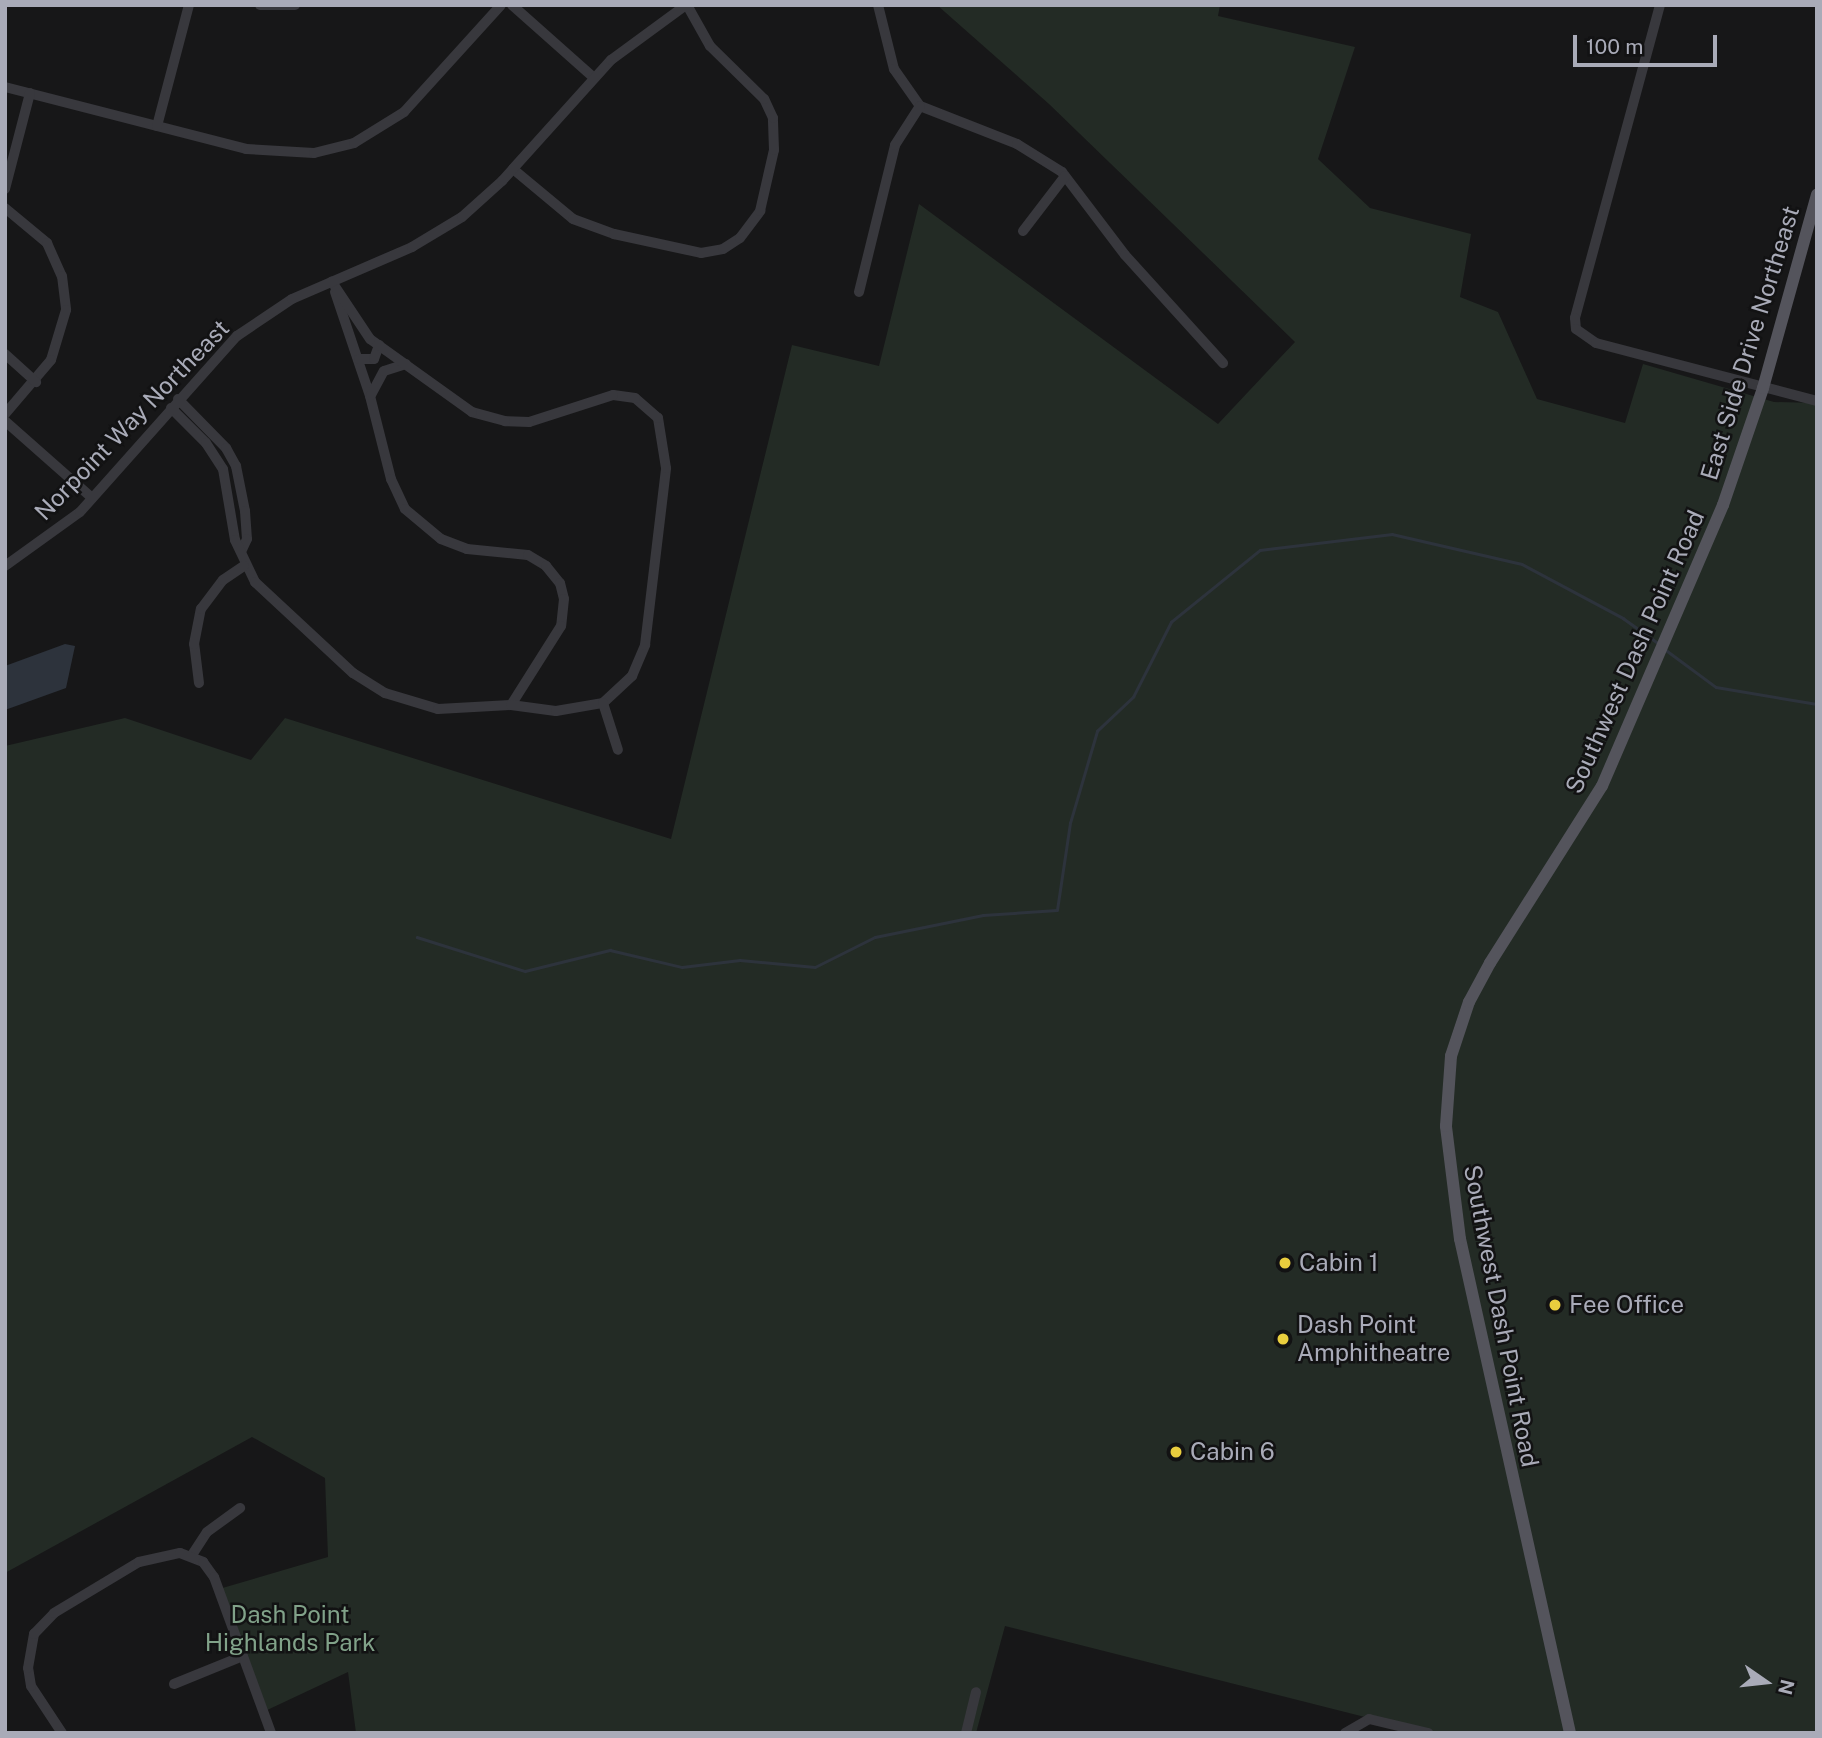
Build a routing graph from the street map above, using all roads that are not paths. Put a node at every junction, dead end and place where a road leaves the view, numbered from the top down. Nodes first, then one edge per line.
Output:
1 (190, 5) edge
2 (260, 5) edge
3 (295, 5) edge
4 (501, 5) edge
5 (512, 5) edge
6 (687, 5) edge
7 (878, 5) edge
8 (1660, 5) edge
9 (593, 77) junction
10 (5, 87) edge
11 (30, 93) junction
12 (920, 106) junction
13 (158, 126) junction
14 (513, 169) junction
15 (1065, 176) junction
16 (5, 189) edge
17 (1817, 194) edge
18 (5, 208) edge
19 (1023, 231) dead end
20 (332, 282) junction
21 (859, 292) dead end
22 (379, 345) junction
23 (5, 354) edge
24 (359, 359) junction
25 (1223, 363) dead end
26 (406, 364) junction
27 (36, 382) junction
28 (1763, 388) junction
29 (370, 396) junction
30 (178, 399) junction
31 (1817, 401) edge
32 (171, 408) junction
33 (5, 414) edge
34 (5, 421) edge
35 (92, 498) junction
36 (1723, 505) joint
37 (241, 552) junction
38 (5, 566) edge
39 (244, 566) junction
40 (199, 683) dead end
41 (603, 703) junction
42 (511, 705) junction
43 (618, 750) dead end
44 (240, 1508) dead end
45 (192, 1555) junction
46 (243, 1656) junction
47 (174, 1684) dead end
48 (976, 1692) dead end
49 (1347, 1729) edge
50 (62, 1733) edge
51 (271, 1733) edge
52 (966, 1733) edge
53 (1428, 1733) edge
54 (1570, 1733) edge

1 - 13 street
2 - 3 street
4 - 13 street
5 - 9 street
6 - 9 street, Norpoint Way Northeast
6 - 14 street
7 - 12 street
8 - 28 street
9 - 14 street, Norpoint Way Northeast
10 - 11 street
11 - 13 street
11 - 16 street
12 - 15 street
12 - 21 street
14 - 20 street, Norpoint Way Northeast
15 - 19 street
15 - 25 street
17 - 28 main road, East Side Drive Northeast
18 - 27 street
20 - 22 street
20 - 24 street
20 - 30 street, Norpoint Way Northeast
22 - 24 street
22 - 26 street
23 - 27 street
24 - 29 street
26 - 29 street
26 - 41 street
27 - 33 street
28 - 31 street
28 - 36 main road, East Side Drive Northeast
29 - 42 street
30 - 32 street, Norpoint Way Northeast
30 - 37 street
32 - 35 street, Norpoint Way Northeast
32 - 37 street
34 - 35 street
35 - 38 street, Norpoint Way Northeast
36 - 54 main road, Southwest Dash Point Road
37 - 39 street
39 - 40 street
39 - 42 street
41 - 42 street
41 - 43 street
44 - 45 street
45 - 46 street
45 - 50 street
46 - 47 street
46 - 51 street
48 - 52 street
49 - 53 street

